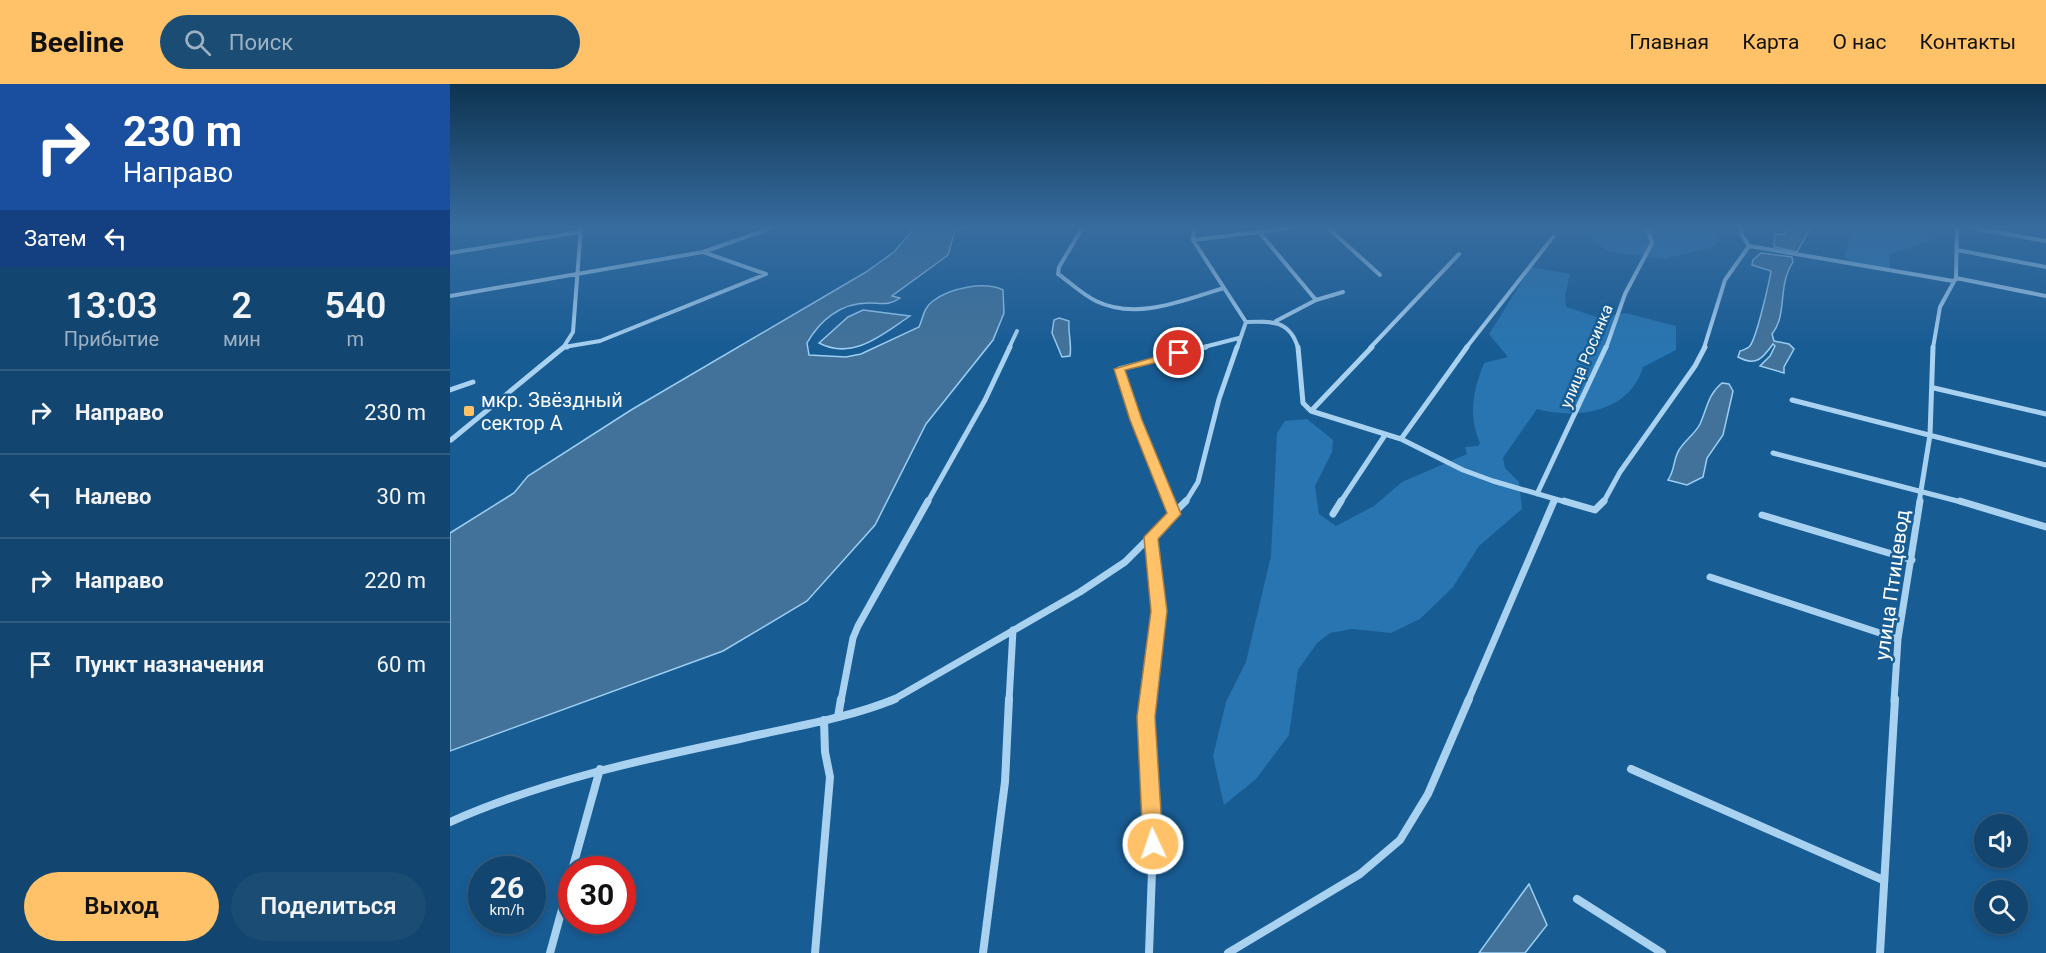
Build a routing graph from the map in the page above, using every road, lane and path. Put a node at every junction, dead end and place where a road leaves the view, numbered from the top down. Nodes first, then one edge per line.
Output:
1 (578, 268) edge
2 (615, 268) edge
3 (748, 268) edge
4 (1059, 268) edge
5 (1211, 268) edge
6 (1289, 268) edge
7 (1372, 268) edge
8 (1446, 268) edge
9 (1528, 268) edge
10 (1639, 268) edge
11 (1732, 268) edge
12 (1879, 268) edge
13 (1955, 268) edge
14 (578, 274) junction
15 (1380, 275) dead end
16 (1954, 280) junction
17 (1224, 288) junction
18 (1343, 292) dead end
19 (2046, 296) edge
20 (450, 297) edge
21 (1316, 300) junction
22 (1276, 321) junction
23 (1246, 322) junction
24 (1017, 331) dead end
25 (1239, 338) junction
26 (564, 347) junction
27 (473, 382) dead end
28 (1934, 388) junction
29 (450, 390) edge
30 (1792, 400) dead end
31 (1311, 411) junction
32 (2046, 414) edge
33 (1385, 435) junction
34 (1930, 435) junction
35 (1401, 439) junction
36 (451, 440) edge
37 (1773, 453) dead end
38 (2046, 465) edge
39 (1923, 490) junction
40 (1537, 494) junction
41 (1555, 500) junction
42 (1174, 514) junction
43 (1333, 514) dead end
44 (1762, 515) dead end
45 (2046, 527) edge
46 (1151, 537) junction
47 (1912, 561) junction
48 (1710, 578) dead end
49 (1013, 630) junction
50 (1898, 639) junction
51 (838, 717) junction
52 (824, 720) junction
53 (600, 769) junction
54 (1631, 769) dead end
55 (450, 822) edge
56 (576, 856) edge
57 (1882, 880) junction
58 (1577, 899) dead end
59 (558, 924) edge
60 (550, 953) edge
61 (815, 953) edge
62 (983, 953) edge
63 (1149, 953) edge
64 (1228, 953) edge
65 (1662, 953) edge
66 (1880, 953) edge

1 - 14 street
2 - 14 street
3 - 26 street
4 - 17 street
5 - 17 street
6 - 21 street
7 - 15 street
8 - 31 street
9 - 35 street
10 - 40 street, улица Росинка
11 - 41 street
12 - 16 street
13 - 16 street, улица Птицевод
14 - 20 street
14 - 26 street
16 - 19 street
16 - 28 street, улица Птицевод
17 - 23 street
18 - 21 street
21 - 22 street
22 - 23 street
22 - 31 street
23 - 25 street
24 - 51 street
25 - 42 street
25 - 42 street
26 - 36 street
27 - 29 street
28 - 32 street
28 - 34 street, улица Птицевод
30 - 34 street
31 - 33 street
33 - 35 street
33 - 43 street
34 - 38 street
34 - 39 street, улица Птицевод
35 - 40 street
37 - 39 street
39 - 45 street
39 - 47 street, улица Птицевод
40 - 41 street
41 - 64 street
42 - 46 street
44 - 47 street
46 - 49 street
46 - 63 street
47 - 50 street, улица Птицевод
48 - 50 street
49 - 51 street
49 - 62 street
50 - 57 street, улица Птицевод
51 - 52 street
52 - 53 street
52 - 61 street
53 - 55 street
53 - 56 street
54 - 57 street
57 - 66 street, улица Птицевод
58 - 65 street
59 - 60 street

